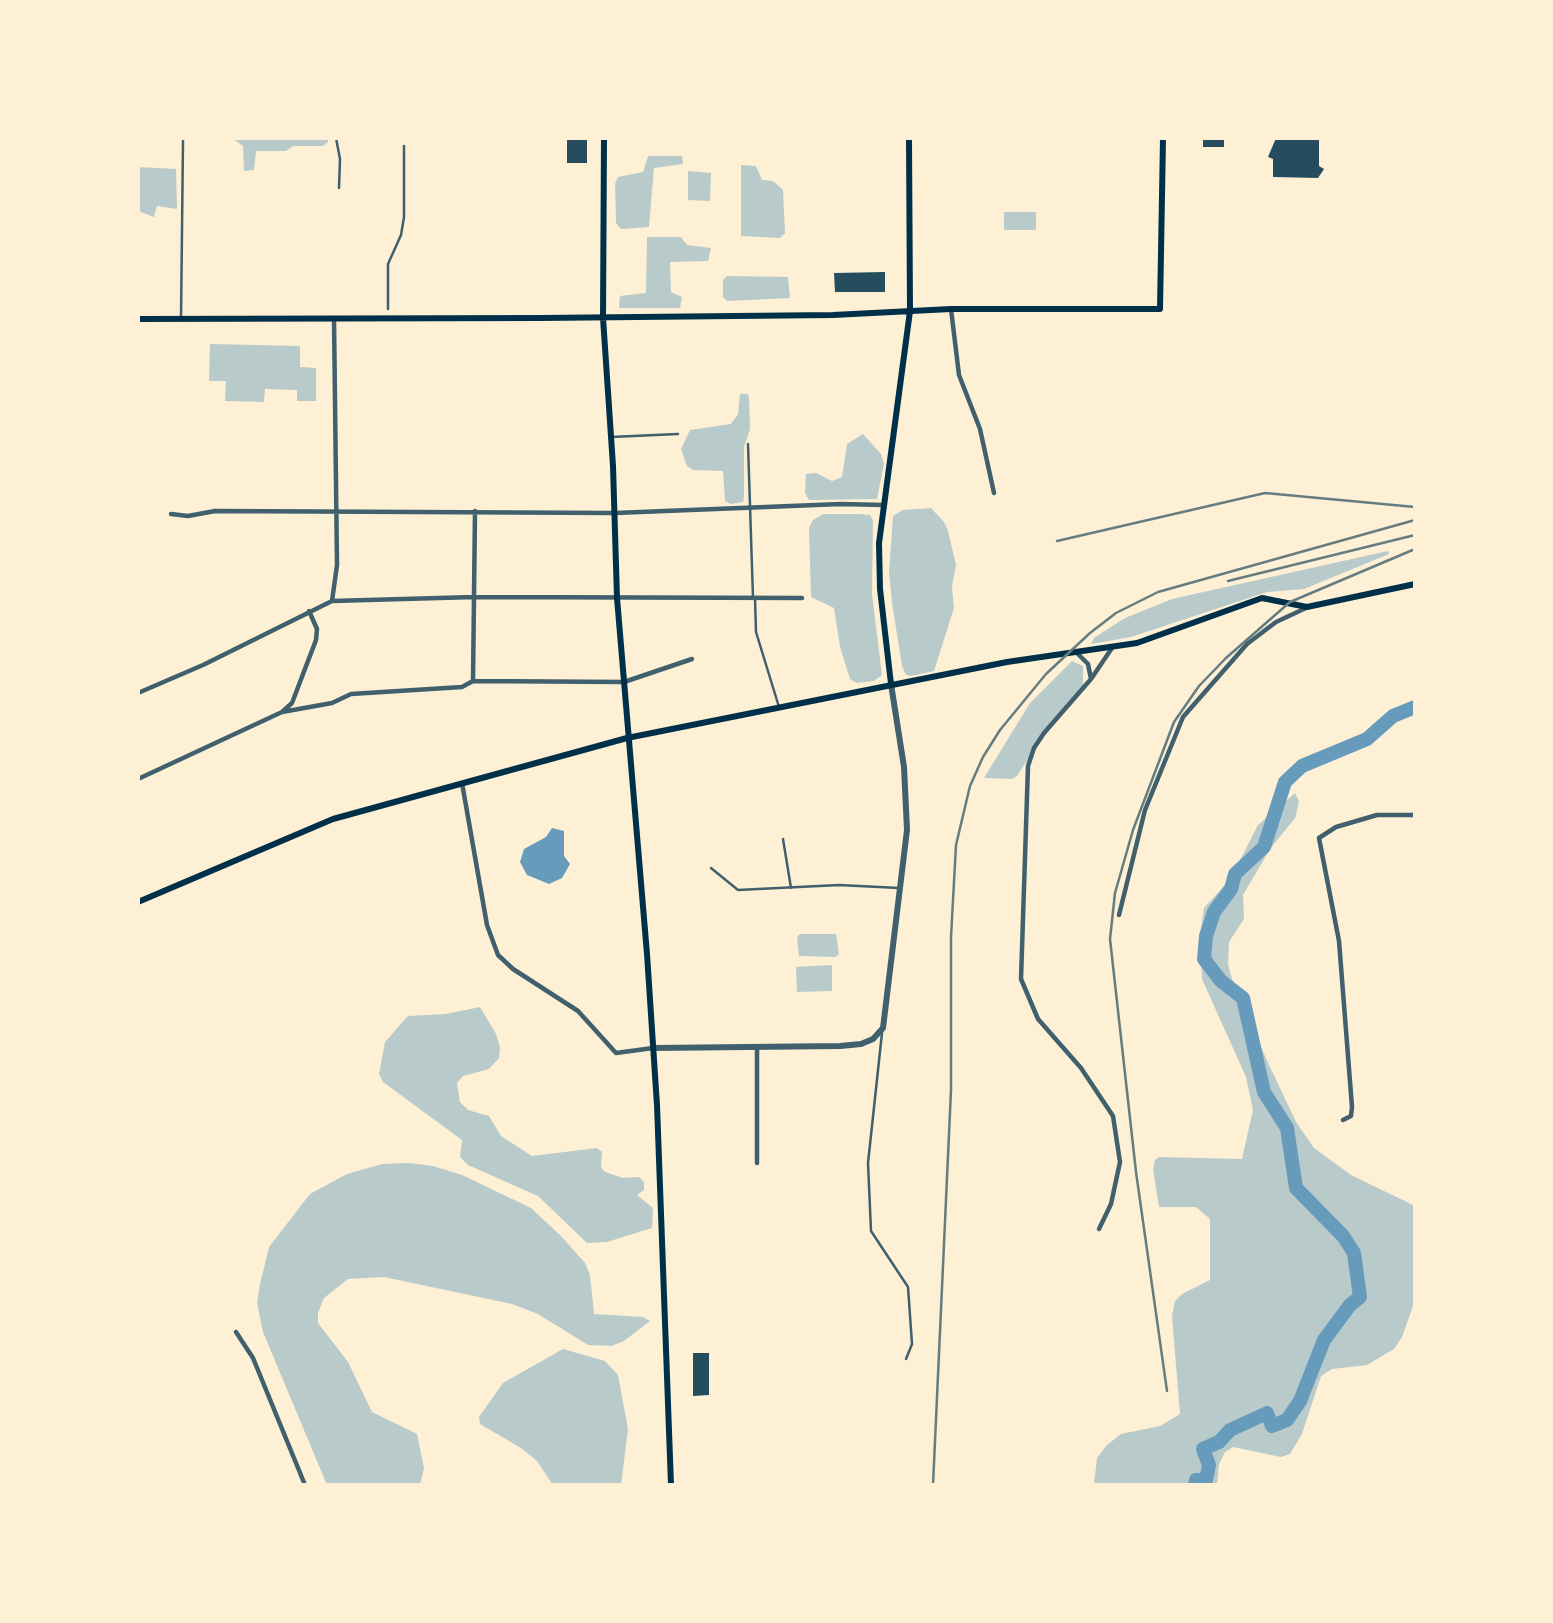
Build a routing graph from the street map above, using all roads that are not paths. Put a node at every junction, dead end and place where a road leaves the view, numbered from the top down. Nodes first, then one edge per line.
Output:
1 (336, 138) edge
2 (604, 138) edge
3 (909, 138) edge
4 (1163, 138) edge
5 (183, 141) dead end
6 (404, 146) dead end
7 (339, 188) dead end
8 (388, 309) dead end
9 (951, 309) junction
10 (910, 311) junction
11 (603, 317) junction
12 (138, 319) edge
13 (181, 319) junction
14 (334, 319) junction
15 (678, 434) dead end
16 (611, 437) junction
17 (748, 444) dead end
18 (994, 493) dead end
19 (883, 505) junction
20 (749, 508) junction
21 (475, 511) junction
22 (336, 513) junction
23 (615, 513) junction
24 (171, 514) dead end
25 (1415, 584) edge
26 (475, 597) junction
27 (617, 598) junction
28 (754, 598) junction
29 (802, 598) dead end
30 (331, 601) junction
31 (1307, 607) junction
32 (309, 611) junction
33 (1112, 648) junction
34 (1076, 653) junction
35 (692, 659) dead end
36 (1090, 679) junction
37 (473, 681) junction
38 (624, 682) junction
39 (891, 684) junction
40 (138, 693) edge
41 (779, 707) junction
42 (282, 712) junction
43 (627, 738) junction
44 (138, 779) edge
45 (462, 783) junction
46 (1415, 815) edge
47 (783, 839) dead end
48 (711, 868) dead end
49 (791, 888) junction
50 (902, 888) junction
51 (138, 902) edge
52 (1119, 915) dead end
53 (883, 1028) junction
54 (653, 1048) junction
55 (757, 1048) junction
56 (1343, 1120) dead end
57 (757, 1163) dead end
58 (1099, 1229) dead end
59 (236, 1332) dead end
60 (906, 1359) dead end
61 (305, 1485) edge
62 (671, 1485) edge

1 - 7 lane
2 - 11 main road
3 - 10 main road
4 - 9 main road
5 - 13 lane
6 - 8 lane
9 - 10 main road
9 - 18 street
10 - 11 main road
10 - 19 main road
11 - 14 main road
11 - 16 main road
12 - 13 main road
13 - 14 main road
14 - 22 street
15 - 16 lane
16 - 23 main road
17 - 20 lane
19 - 20 street
19 - 39 main road
20 - 23 street
20 - 28 lane
21 - 22 street
21 - 23 street
21 - 26 street
22 - 24 street
22 - 30 street
23 - 27 main road
25 - 31 main road
26 - 27 street
26 - 30 street
26 - 37 street
27 - 28 street
27 - 38 main road
28 - 29 street
28 - 41 lane
30 - 32 street
31 - 33 main road
31 - 52 street
32 - 40 street
32 - 42 street
33 - 34 main road
33 - 36 street
34 - 36 street
34 - 39 main road
35 - 38 street
36 - 58 street
37 - 38 street
37 - 42 street
38 - 43 main road
39 - 41 main road
39 - 50 street
41 - 43 main road
42 - 44 street
43 - 45 main road
43 - 54 main road
45 - 51 main road
45 - 54 street
46 - 56 street
47 - 49 lane
48 - 49 lane
49 - 50 lane
50 - 53 street
53 - 55 street
53 - 60 lane
54 - 55 street
54 - 62 main road
55 - 57 street
59 - 61 street

